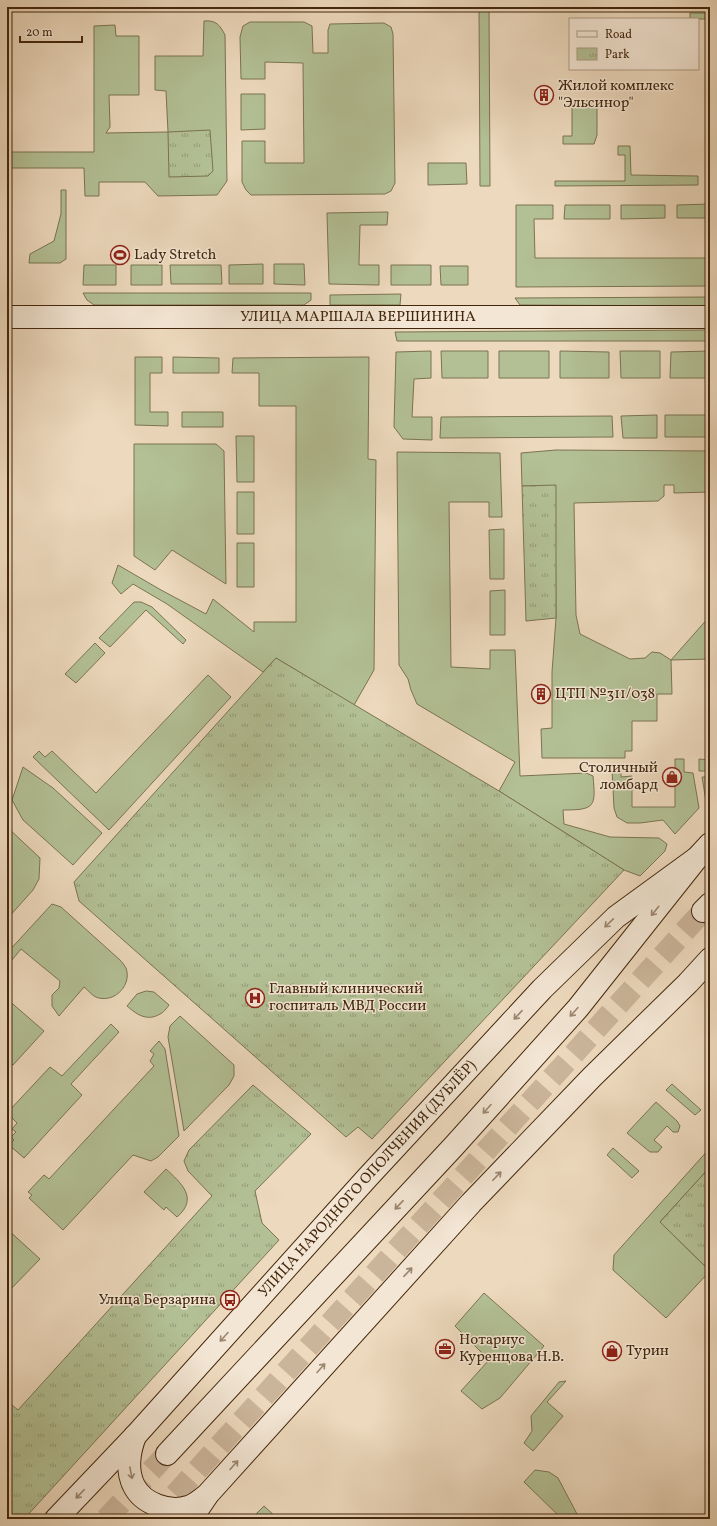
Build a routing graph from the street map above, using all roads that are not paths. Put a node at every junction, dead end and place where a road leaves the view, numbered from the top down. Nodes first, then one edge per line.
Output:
1 (7, 317) edge
2 (710, 317) edge
3 (704, 851) edge
4 (710, 960) edge
5 (136, 1435) junction
6 (167, 1454) tunnel mouth
7 (208, 1494) junction
8 (56, 1519) edge
9 (191, 1519) edge

1 - 2 street, УЛИЦА МАРШАЛА ВЕРШИНИНА
3 -> 5 street, УЛИЦА НАРОДНОГО ОПОЛЧЕНИЯ (ДУБЛЁР)
3 -> 6 street
7 -> 4 street
5 -> 7 street
5 -> 8 street, УЛИЦА НАРОДНОГО ОПОЛЧЕНИЯ (ДУБЛЁР)
7 - 9 street

